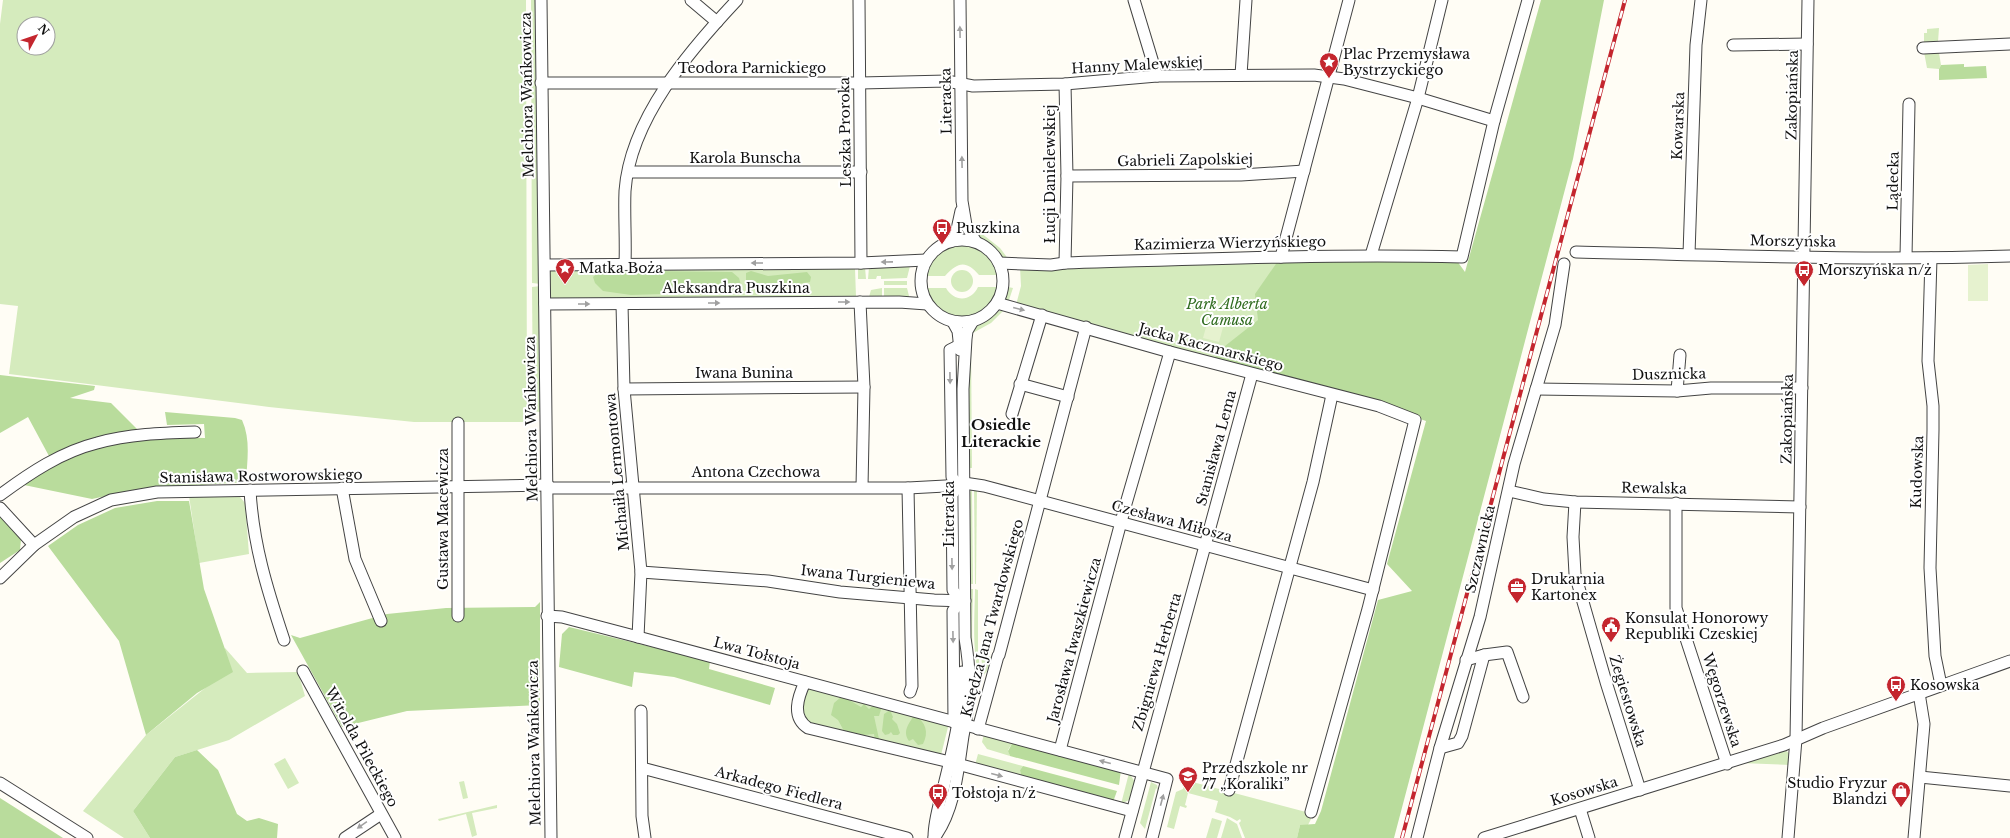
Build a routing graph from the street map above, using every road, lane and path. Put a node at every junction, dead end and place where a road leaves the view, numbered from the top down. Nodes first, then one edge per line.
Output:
1 (541, 0) edge
2 (691, 0) edge
3 (737, 0) edge
4 (859, 0) edge
5 (960, 0) edge
6 (1134, 0) edge
7 (1246, 0) edge
8 (1348, 0) edge
9 (1442, 0) edge
10 (1528, 0) edge
11 (1701, 0) edge
12 (1808, 0) edge
13 (717, 22) junction
14 (1807, 44) junction
15 (2010, 44) edge
16 (1733, 45) dead end
17 (1923, 48) dead end
18 (1240, 75) junction
19 (1157, 76) junction
20 (1329, 76) junction
21 (541, 83) junction
22 (667, 83) junction
23 (860, 83) junction
24 (1065, 84) junction
25 (961, 85) junction
26 (1418, 98) junction
27 (1909, 104) dead end
28 (1494, 121) junction
29 (1304, 171) junction
30 (629, 172) junction
31 (861, 172) junction
32 (1067, 176) junction
33 (962, 201) junction
34 (952, 241) junction
35 (976, 242) junction
36 (1576, 252) dead end
37 (1689, 254) junction
38 (1371, 255) junction
39 (2010, 256) edge
40 (1281, 257) junction
41 (1804, 257) junction
42 (1906, 257) junction
43 (1931, 258) junction
44 (926, 260) junction
45 (862, 263) junction
46 (999, 263) junction
47 (1065, 263) junction
48 (625, 264) junction
49 (1564, 264) dead end
50 (545, 265) junction
51 (860, 302) junction
52 (545, 304) junction
53 (622, 304) junction
54 (928, 304) junction
55 (997, 304) junction
56 (1042, 315) junction
57 (973, 321) junction
58 (953, 322) junction
59 (1086, 328) junction
60 (960, 345) junction
61 (1170, 352) junction
62 (1680, 355) dead end
63 (1252, 374) junction
64 (1020, 384) junction
65 (864, 387) junction
66 (1802, 388) junction
67 (624, 389) junction
68 (963, 389) junction
69 (1536, 389) junction
70 (1677, 391) junction
71 (1332, 395) junction
72 (1068, 397) junction
73 (1012, 414) dead end
74 (458, 422) dead end
75 (195, 432) dead end
76 (962, 484) junction
77 (548, 487) junction
78 (862, 487) junction
79 (342, 488) junction
80 (459, 488) junction
81 (634, 488) junction
82 (908, 488) junction
83 (250, 490) junction
84 (1509, 491) junction
85 (0, 495) edge
86 (1040, 501) junction
87 (1575, 502) junction
88 (1676, 503) junction
89 (1800, 507) junction
90 (0, 508) edge
91 (1121, 523) junction
92 (34, 545) junction
93 (1205, 545) junction
94 (1288, 567) junction
95 (641, 572) junction
96 (0, 578) edge
97 (1373, 590) junction
98 (910, 598) junction
99 (962, 601) junction
100 (458, 616) dead end
101 (548, 616) junction
102 (381, 621) dead end
103 (638, 637) junction
104 (284, 640) dead end
105 (1484, 654) junction
106 (1466, 660) junction
107 (2010, 660) edge
108 (303, 671) dead end
109 (805, 682) junction
110 (1941, 685) junction
111 (910, 692) dead end
112 (1919, 694) junction
113 (1523, 696) dead end
114 (641, 711) dead end
115 (959, 723) junction
116 (978, 728) junction
117 (1796, 739) junction
118 (1440, 748) junction
119 (1060, 750) junction
120 (954, 763) junction
121 (1727, 764) junction
122 (642, 768) junction
123 (1143, 772) junction
124 (1920, 777) junction
125 (0, 783) edge
126 (2010, 786) edge
127 (1229, 790) dead end
128 (1640, 790) junction
129 (1580, 809) junction
130 (1132, 811) junction
131 (1311, 812) dead end
132 (381, 814) junction
133 (1517, 833) edge
134 (87, 838) edge
135 (345, 838) edge
136 (394, 838) edge
137 (550, 838) edge
138 (645, 838) edge
139 (908, 838) edge
140 (934, 838) edge
141 (1125, 838) edge
142 (1152, 838) edge
143 (1417, 838) edge
144 (1484, 838) edge
145 (1589, 838) edge
146 (1788, 838) edge
147 (1914, 838) edge

1 - 21 street, Melchiora Wańkowicza
2 - 13 street
3 - 13 street
4 - 23 street, Leszka Proroka
25 -> 5 street, Literacka
6 - 19 street
7 - 18 street
8 - 20 street
9 - 26 street
10 - 28 street
11 - 37 street, Kowarska
12 - 14 street, Zakopiańska
13 - 22 street
14 - 16 street
14 - 41 street, Zakopiańska
15 - 17 street
18 - 19 street, Hanny Malewskiej
18 - 20 street, Hanny Malewskiej
19 - 24 street, Hanny Malewskiej
20 - 26 street, Hanny Malewskiej
20 - 29 street
21 - 22 street, Teodora Parnickiego
21 - 50 street, Melchiora Wańkowicza
22 - 23 street, Teodora Parnickiego
22 - 30 street
23 - 25 street, Teodora Parnickiego
23 - 31 street, Leszka Proroka
24 - 25 street, Hanny Malewskiej
24 - 32 street, Łucji Danielewskiej
33 -> 25 street, Literacka
26 - 28 street, Hanny Malewskiej
26 - 38 street
27 - 42 street, Lądecka
28 - 38 street, Kazimierza Wierzyńskiego
29 - 32 street, Gabrieli Zapolskiej
29 - 40 street
30 - 31 street, Karola Bunscha
30 - 48 street
31 - 45 street, Leszka Proroka
32 - 47 street, Łucji Danielewskiej
33 - 34 street, Literacka
33 - 35 street, Literacka
34 - 35 street
34 - 44 street
35 - 46 street
36 - 37 street, Morszyńska
37 - 41 street, Morszyńska
38 - 40 street, Kazimierza Wierzyńskiego
39 - 43 street, Morszyńska
40 - 47 street, Kazimierza Wierzyńskiego
41 - 42 street, Morszyńska
41 - 66 street, Zakopiańska
42 - 43 street, Morszyńska
43 - 110 street, Kudowska
44 -> 45 street, Aleksandra Puszkina
44 - 54 street
45 -> 48 street, Aleksandra Puszkina
46 - 47 street, Kazimierza Wierzyńskiego
46 - 55 street
48 - 50 street, Aleksandra Puszkina
49 - 69 street, Szczawnicka
50 - 52 street, Melchiora Wańkowicza
53 -> 51 street, Aleksandra Puszkina
51 - 54 street, Aleksandra Puszkina
51 - 65 street
52 -> 53 street, Aleksandra Puszkina
52 - 77 street, Melchiora Wańkowicza
53 - 67 street, Michaiła Lermontowa
54 - 58 street
55 -> 56 street, Jacka Kaczmarskiego
55 - 57 street
56 - 59 street, Jacka Kaczmarskiego
56 - 64 street
57 - 58 street
57 - 68 street, Literacka
58 - 60 street, Literacka
59 - 61 street, Jacka Kaczmarskiego
59 - 72 street, Księdza Jana Twardowskiego
60 - 68 street, Literacka
60 -> 76 street
61 - 63 street, Jacka Kaczmarskiego
61 - 91 street, Jarosława Iwaszkiewicza
62 - 70 street
63 - 71 street, Jacka Kaczmarskiego
63 - 93 street, Stanisława Lema
64 - 72 street
64 - 73 street
65 - 67 street, Iwana Bunina
65 - 78 street
66 - 70 street, Dusznicka
66 - 89 street, Zakopiańska
67 - 81 street, Michaiła Lermontowa
68 - 76 street, Literacka
69 - 70 street, Dusznicka
69 - 84 street, Szczawnicka
71 - 94 street
71 - 97 street, Jacka Kaczmarskiego
72 - 86 street, Księdza Jana Twardowskiego
74 - 80 street, Gustawa Macewicza
75 - 85 street
76 - 82 street, Antona Czechowa
76 - 86 street, Czesława Miłosza
76 - 99 street, Literacka
77 - 80 street, Stanisława Rostworowskiego
77 - 81 street, Antona Czechowa
77 - 101 street, Melchiora Wańkowicza
78 - 81 street, Antona Czechowa
78 - 82 street, Antona Czechowa
79 - 80 street, Stanisława Rostworowskiego
79 - 83 street, Stanisława Rostworowskiego
79 - 102 street
80 - 100 street, Gustawa Macewicza
81 - 95 street, Michaiła Lermontowa
82 - 98 street
83 - 92 street, Stanisława Rostworowskiego
83 - 104 street
84 - 87 street, Rewalska
84 - 106 street, Szczawnicka
86 - 91 street, Czesława Miłosza
86 - 116 street, Księdza Jana Twardowskiego
87 - 88 street, Rewalska
87 - 128 street, Żegiestowska
88 - 89 street, Rewalska
88 - 121 street, Węgorzewska
89 - 117 street, Zakopiańska
90 - 92 street
91 - 93 street, Czesława Miłosza
91 - 119 street, Jarosława Iwaszkiewicza
92 - 96 street, Stanisława Rostworowskiego
93 - 94 street, Czesława Miłosza
93 - 123 street, Zbigniewa Herberta
94 - 97 street, Czesława Miłosza
94 - 127 street
95 - 98 street, Iwana Turgieniewa
95 - 103 street, Michaiła Lermontowa
97 - 131 street
98 - 99 street, Iwana Turgieniewa
98 - 111 street
99 - 115 street
99 -> 115 street
101 - 103 street, Lwa Tołstoja
101 - 137 street, Melchiora Wańkowicza
103 - 109 street, Lwa Tołstoja
105 - 106 street
105 - 113 street
105 - 118 street
106 - 118 street, Szczawnicka
107 - 110 street, Kosowska
108 - 132 street, Witolda Pileckiego
109 - 115 street, Lwa Tołstoja
109 - 120 street
110 - 112 street, Kosowska
112 - 117 street, Kosowska
112 - 124 street
114 - 122 street
115 - 116 street, Lwa Tołstoja
115 - 120 street
116 - 119 street, Lwa Tołstoja
117 - 121 street, Kosowska
117 - 146 street, Zakopiańska
118 - 143 street, Szczawnicka
123 -> 119 street, Lwa Tołstoja
120 -> 130 street
120 - 140 street
121 - 128 street, Kosowska
122 - 138 street
122 - 139 street, Arkadego Fiedlera
123 - 130 street, Zbigniewa Herberta
142 -> 123 street, Lwa Tołstoja
124 - 126 street
124 - 147 street
125 - 134 street
128 - 129 street, Kosowska
129 - 133 street, Kosowska
129 - 145 street
130 - 141 street, Zbigniewa Herberta
132 -> 135 street
132 - 136 street, Witolda Pileckiego
133 - 144 street, Kosowska

